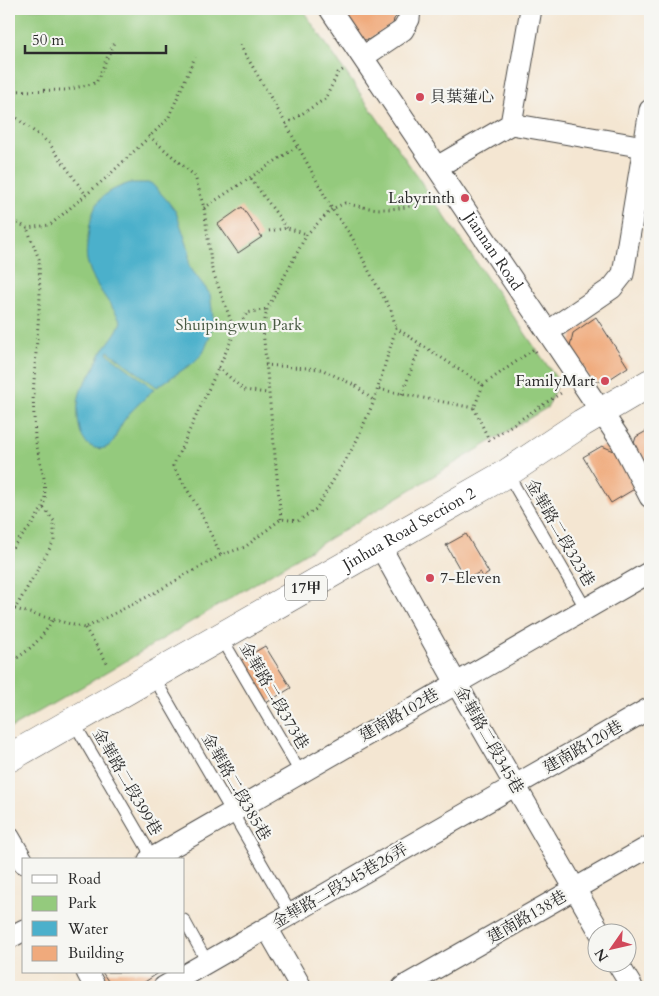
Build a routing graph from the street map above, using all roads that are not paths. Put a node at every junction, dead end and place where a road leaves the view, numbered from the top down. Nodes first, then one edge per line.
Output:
1 (330, 9) edge
2 (410, 9) edge
3 (531, 9) edge
4 (363, 57) junction
5 (650, 110) edge
6 (511, 124) junction
7 (647, 147) edge
8 (437, 167) junction
9 (549, 331) junction
10 (650, 383) edge
11 (601, 412) junction
12 (507, 473) junction
13 (650, 497) edge
14 (380, 546) junction
15 (650, 572) edge
16 (586, 609) junction
17 (221, 637) junction
18 (153, 676) junction
19 (456, 683) junction
20 (650, 708) edge
21 (73, 722) junction
22 (9, 758) edge
23 (300, 772) junction
24 (515, 786) junction
25 (232, 812) junction
26 (9, 836) edge
27 (650, 846) edge
28 (150, 858) edge
29 (153, 858) edge
30 (22, 859) edge
31 (576, 889) junction
32 (291, 914) junction
33 (185, 922) edge
34 (595, 924) edge
35 (267, 928) junction
36 (22, 931) edge
37 (9, 938) edge
38 (208, 962) junction
39 (87, 974) edge
40 (624, 974) edge
41 (95, 987) edge
42 (164, 987) edge
43 (301, 987) edge
44 (404, 987) edge
45 (632, 987) edge

1 - 4 street, Jiannan Road
2 - 4 street
3 - 6 street
4 - 8 street, Jiannan Road
5 - 7 street
6 - 7 street
6 - 8 street
7 - 9 street
8 - 9 street, Jiannan Road
9 - 11 street, Jiannan Road
10 - 11 main road, Jinhua Road Section 2 / 17甲
11 - 12 main road, Jinhua Road Section 2 / 17甲
11 - 13 street, Jiannan Road
12 - 14 main road, Jinhua Road Section 2 / 17甲
12 - 16 lane, 金華路二段323巷
14 - 17 main road, Jinhua Road Section 2 / 17甲
14 - 19 street, 金華路二段345巷
15 - 16 street, 建南路102巷
16 - 19 street, 建南路102巷
17 - 18 main road, Jinhua Road Section 2 / 17甲
17 - 23 lane, 金華路二段373巷
18 - 21 main road, Jinhua Road Section 2 / 17甲
18 - 25 lane, 金華路二段385巷
19 - 23 street, 建南路102巷
19 - 24 street, 金華路二段345巷
20 - 24 street, 建南路120巷
21 - 22 main road, Jinhua Road Section 2 / 17甲
21 - 28 lane, 金華路二段399巷
23 - 25 street, 建南路102巷
24 - 31 street, 金華路二段345巷
24 - 32 street, 金華路二段345巷26弄
25 - 29 street, 建南路102巷
25 - 32 lane, 金華路二段385巷
26 - 30 street
27 - 31 street, 建南路138巷
31 - 34 street, 金華路二段345巷
31 - 44 street, 建南路138巷
32 - 35 street, 金華路二段345巷26弄
33 - 38 lane
35 - 38 street, 金華路二段345巷26弄
35 - 43 street
36 - 37 street
38 - 42 street, 金華路二段345巷26弄
39 - 41 street
40 - 45 street

